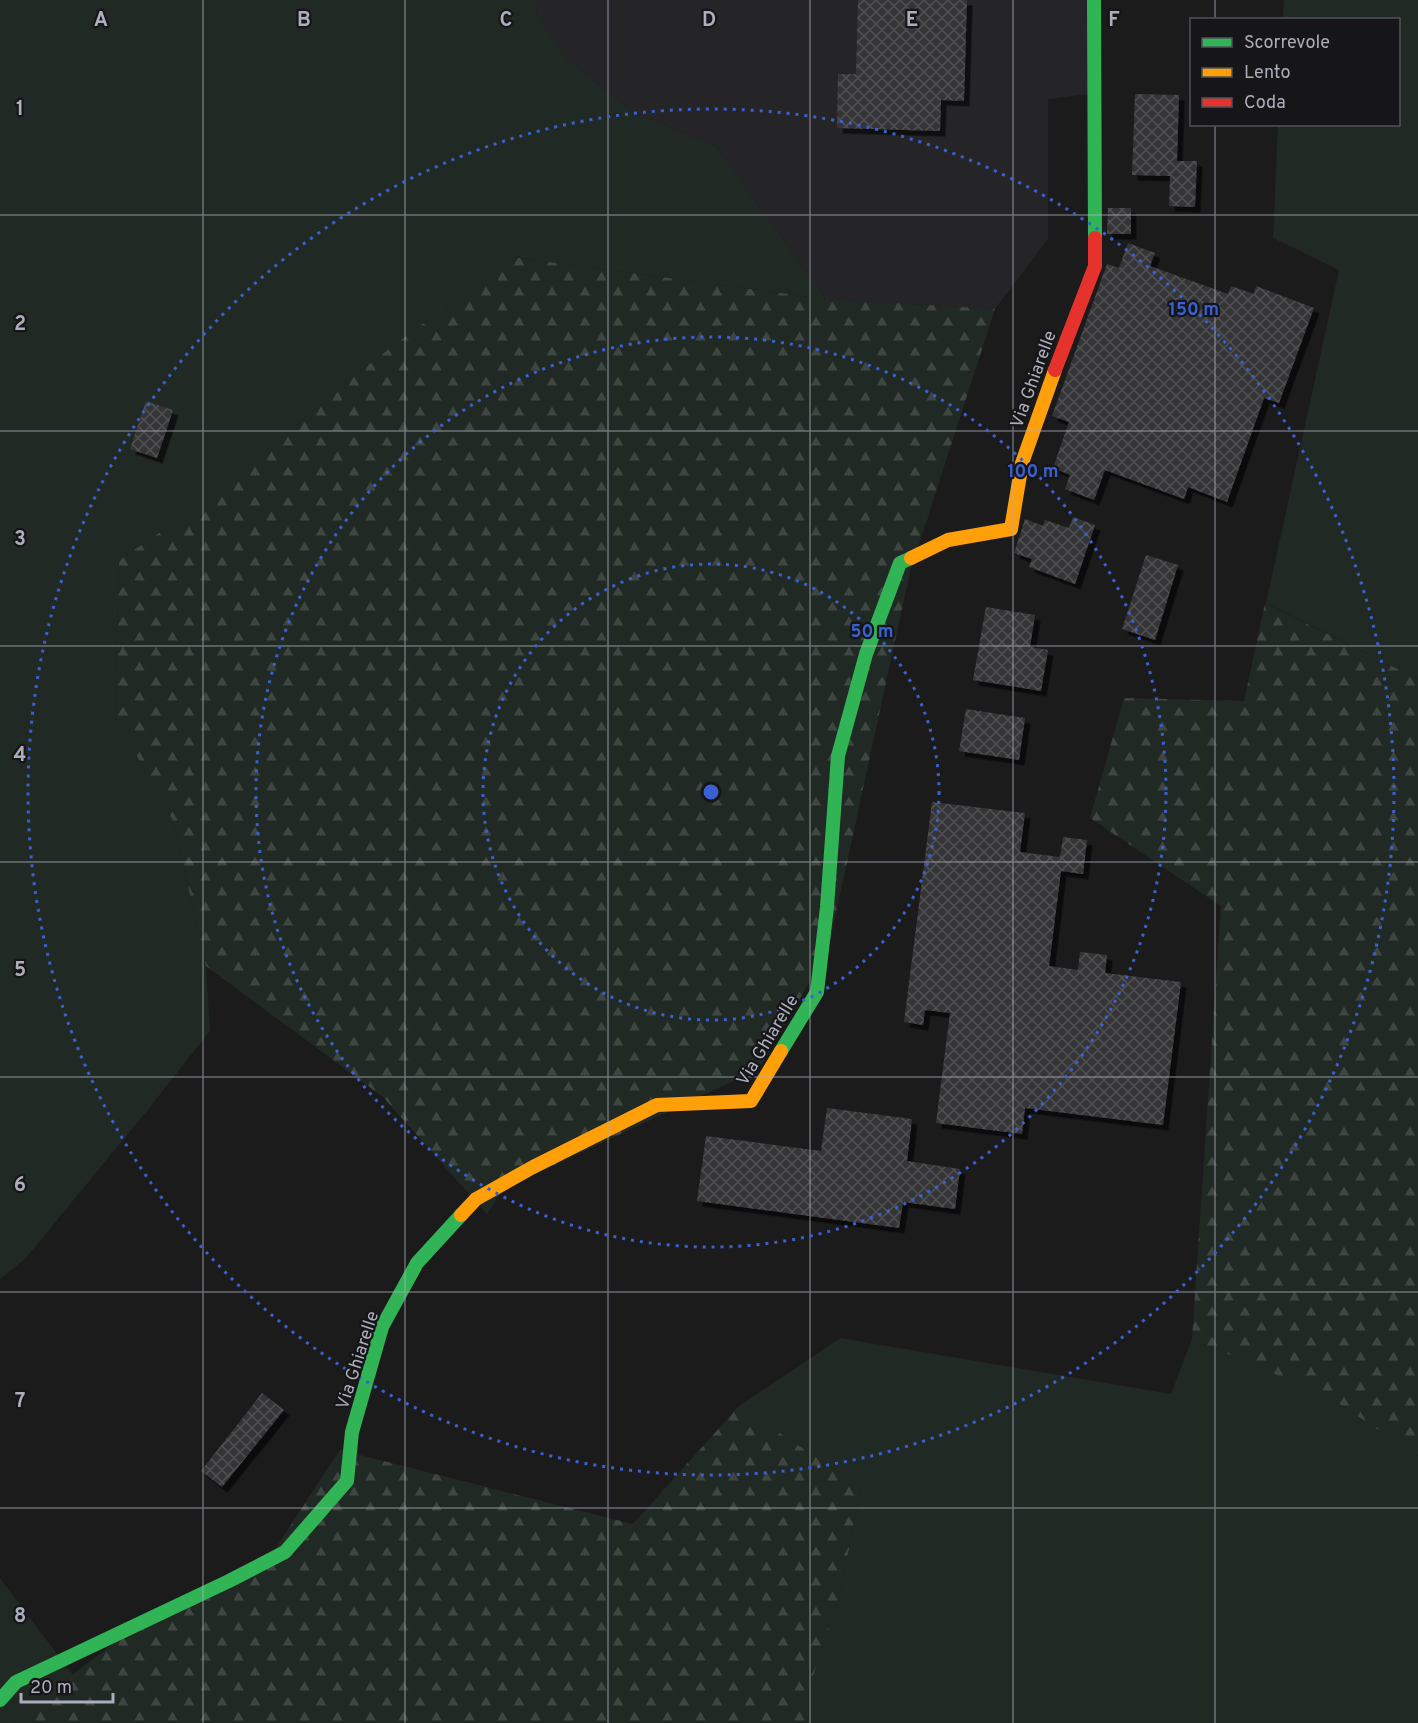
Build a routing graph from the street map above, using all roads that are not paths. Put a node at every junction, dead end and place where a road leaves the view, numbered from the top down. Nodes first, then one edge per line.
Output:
1 (1094, 0) edge
2 (0, 1700) edge

1 - 2 street, Via Ghiarelle

